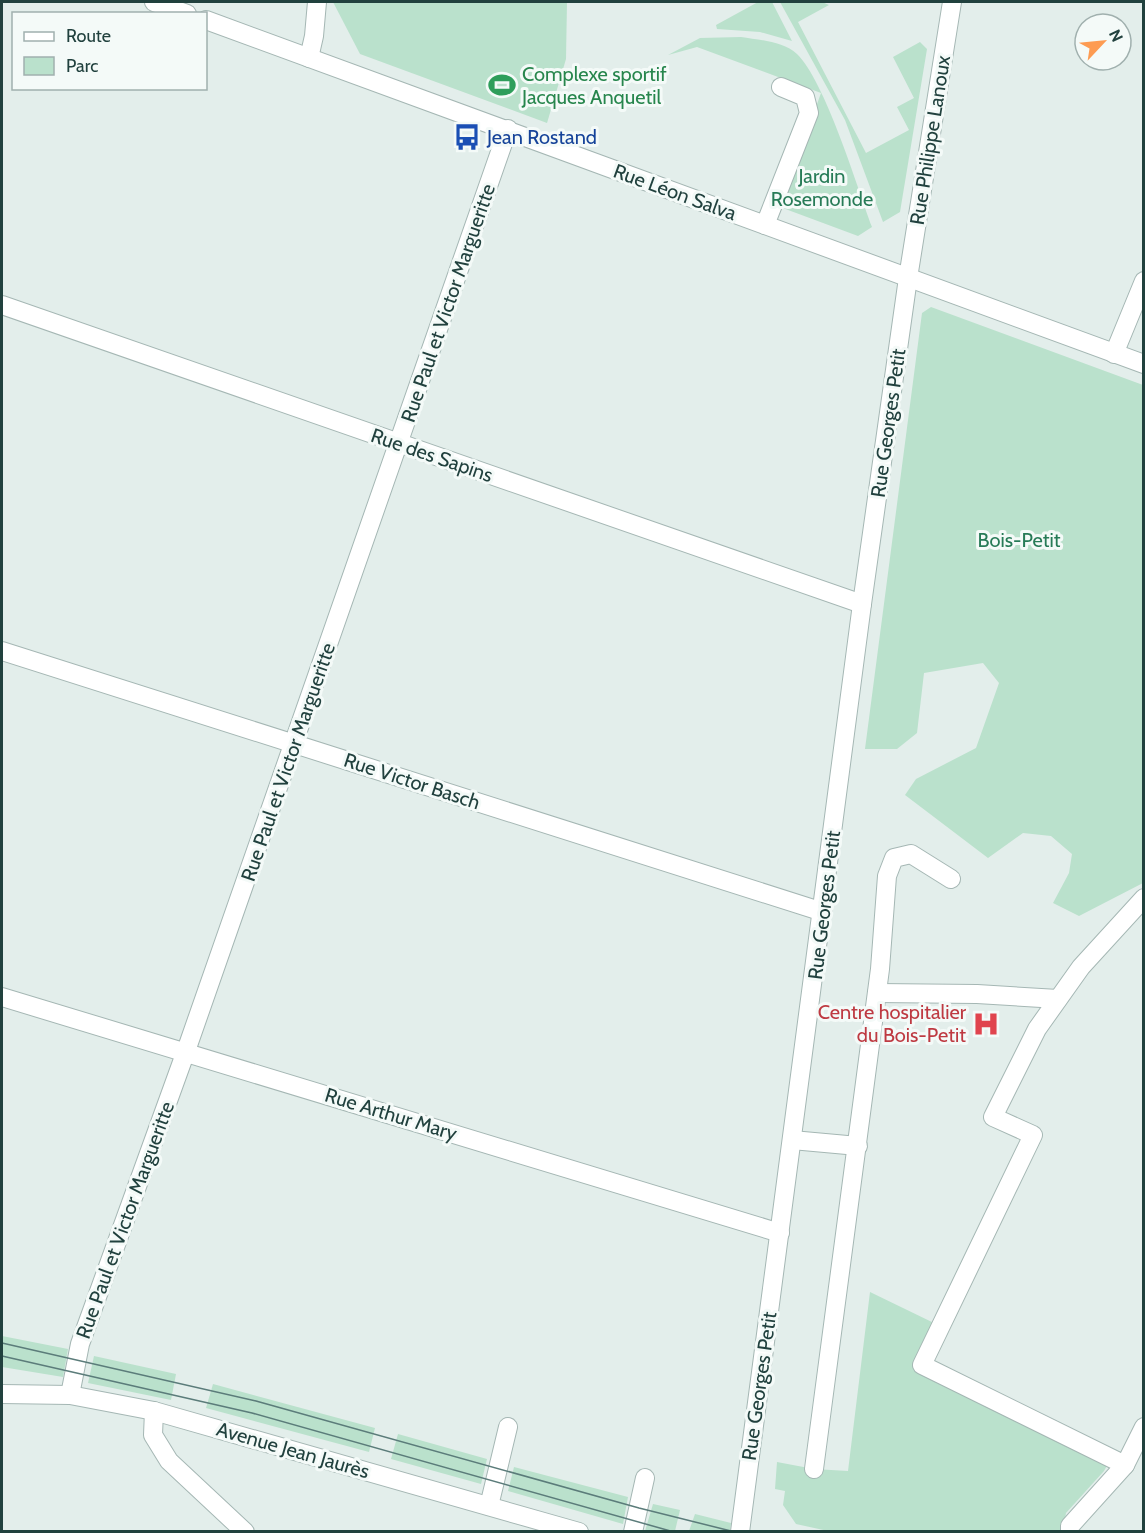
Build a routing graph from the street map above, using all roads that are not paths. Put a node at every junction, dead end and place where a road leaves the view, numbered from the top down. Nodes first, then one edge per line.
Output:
1 (154, 2) edge
2 (317, 2) edge
3 (952, 2) edge
4 (182, 12) edge
5 (207, 20) edge
6 (309, 58) junction
7 (781, 87) dead end
8 (508, 129) junction
9 (765, 225) junction
10 (908, 278) junction
11 (1143, 281) edge
12 (2, 305) edge
13 (1114, 354) junction
14 (1143, 364) edge
15 (399, 444) junction
16 (862, 604) junction
17 (2, 651) edge
18 (294, 744) junction
19 (951, 879) dead end
20 (1143, 898) edge
21 (823, 912) junction
22 (877, 993) junction
23 (2, 997) edge
24 (1058, 999) junction
25 (186, 1051) junction
26 (792, 1140) junction
27 (858, 1146) junction
28 (780, 1233) junction
29 (2, 1394) edge
30 (70, 1395) junction
31 (154, 1411) junction
32 (508, 1427) dead end
33 (1143, 1427) edge
34 (1125, 1465) junction
35 (814, 1469) dead end
36 (645, 1478) dead end
37 (489, 1506) junction
38 (740, 1524) edge
39 (245, 1532) edge
40 (579, 1532) edge
41 (633, 1532) edge
42 (1070, 1532) edge

1 - 4 street
2 - 6 street
3 - 10 street, Rue Philippe Lanoux
5 - 6 street, Rue Léon Salva
6 - 8 street, Rue Léon Salva
7 - 9 street
8 - 9 street, Rue Léon Salva
8 - 15 street, Rue Paul et Victor Margueritte
9 - 10 street, Rue Léon Salva
10 - 13 street, Rue Léon Salva
10 - 16 street, Rue Georges Petit
11 - 13 street
12 - 15 street, Rue des Sapins
13 - 14 street, Rue Léon Salva
15 - 16 street, Rue des Sapins
15 - 18 street, Rue Paul et Victor Margueritte
16 - 21 street, Rue Georges Petit
17 - 18 street, Rue Victor Basch
18 - 21 street, Rue Victor Basch
18 - 25 street, Rue Paul et Victor Margueritte
19 - 22 street
20 - 24 street
21 - 26 street, Rue Georges Petit
22 - 24 street
22 - 27 street
23 - 25 street, Rue Arthur Mary
24 - 34 street
25 - 28 street, Rue Arthur Mary
25 - 30 street, Rue Paul et Victor Margueritte
26 - 27 street
26 - 28 street, Rue Georges Petit
27 - 35 street
28 - 38 street, Rue Georges Petit
29 - 30 street, Avenue Jean Jaurès
30 - 31 street, Avenue Jean Jaurès
31 - 37 street, Avenue Jean Jaurès
31 - 39 street
32 - 37 street
33 - 34 street
34 - 42 street
36 - 41 street
37 - 40 street, Avenue Jean Jaurès

